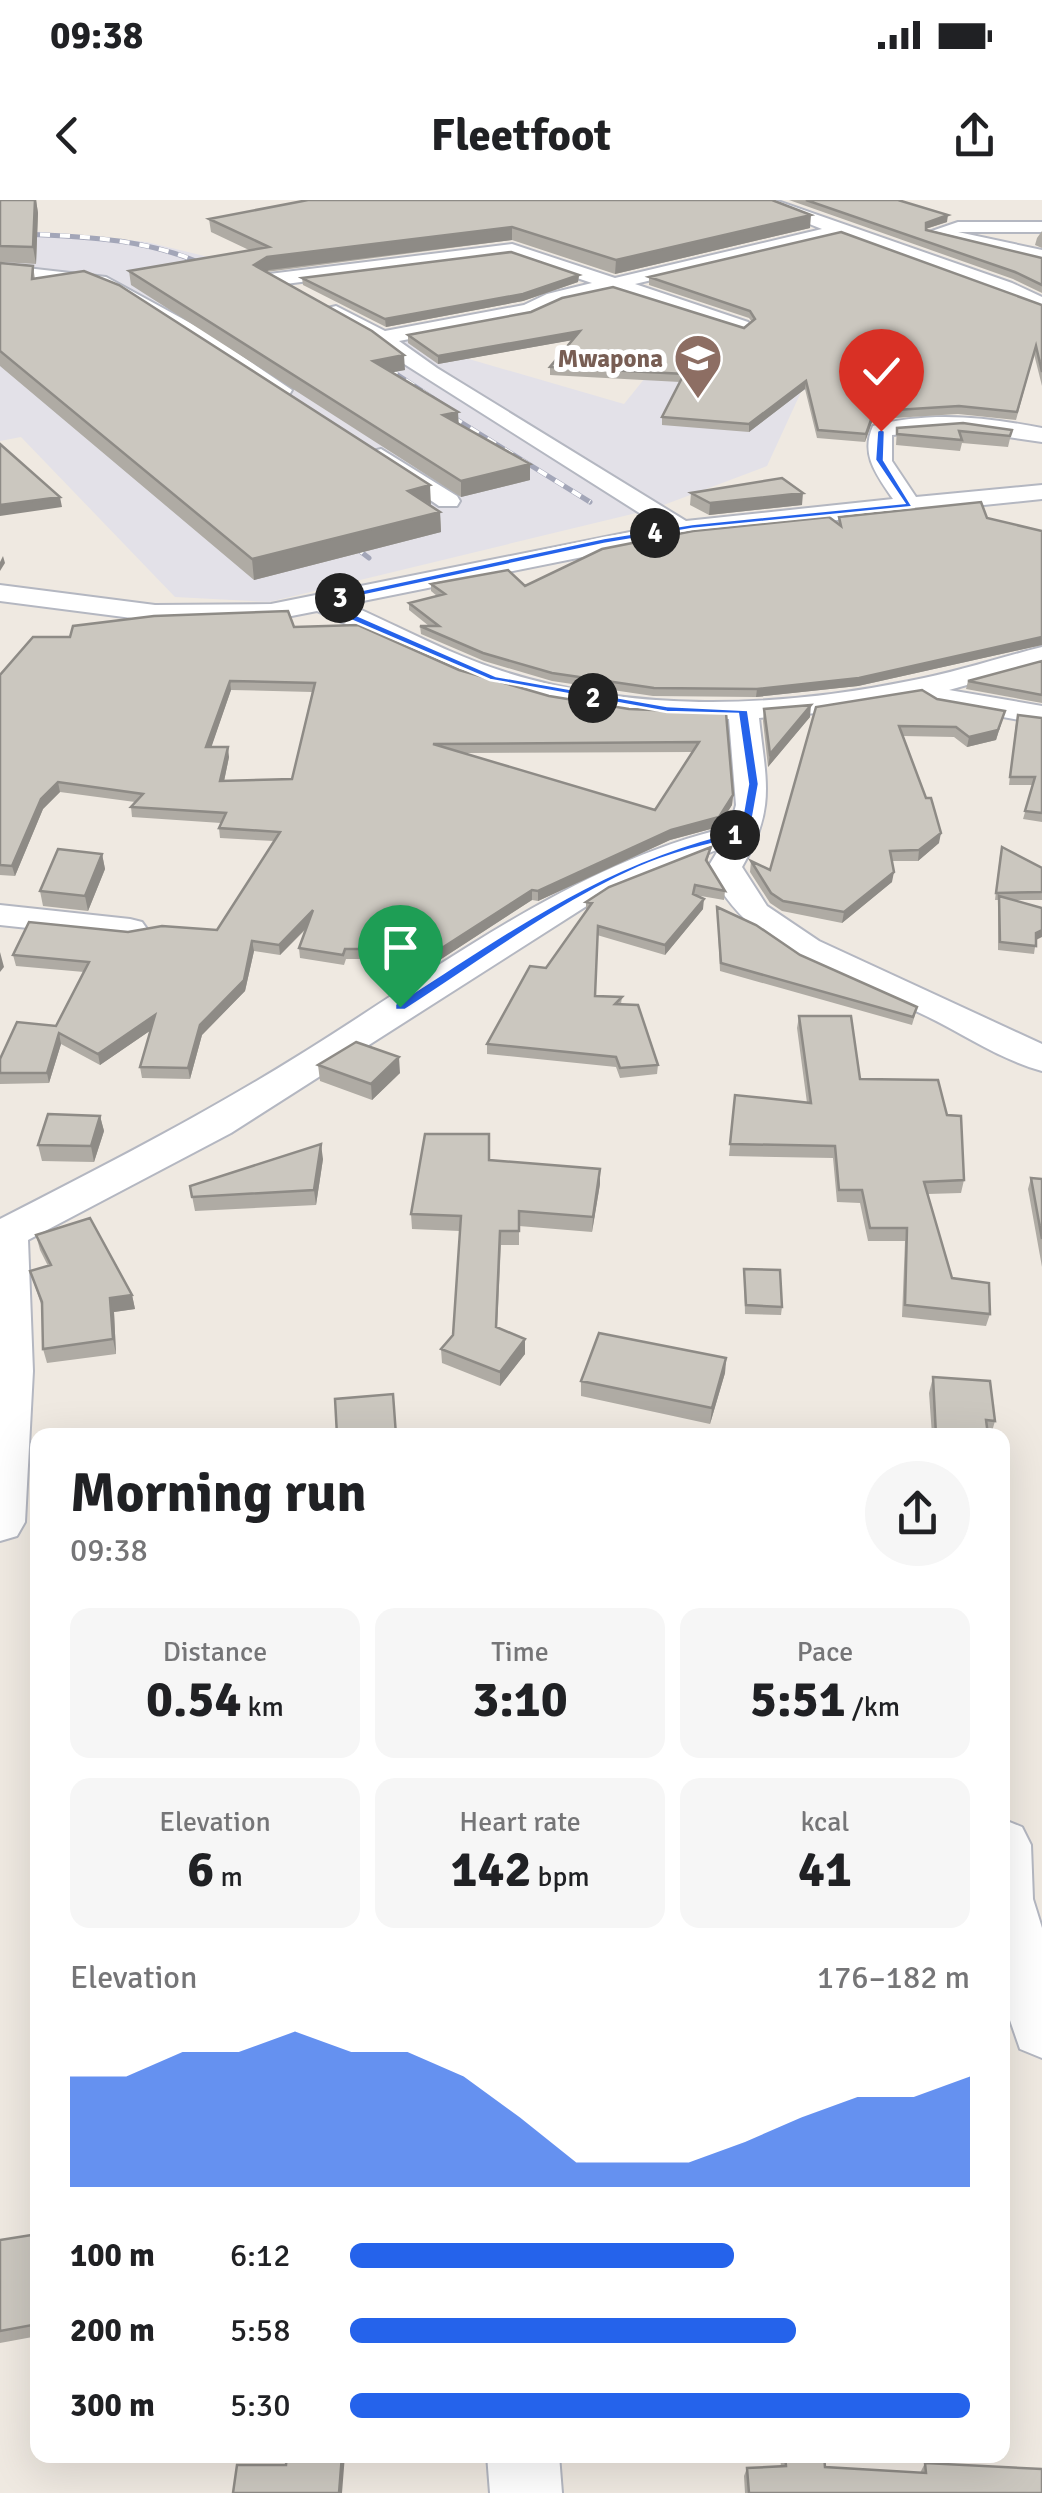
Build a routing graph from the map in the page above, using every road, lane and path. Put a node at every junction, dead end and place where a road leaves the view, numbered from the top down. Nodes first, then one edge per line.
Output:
1 (758, 200) edge
2 (1042, 227) edge
3 (843, 229) junction
4 (1042, 256) edge
5 (0, 271) edge
6 (619, 285) junction
7 (1042, 305) edge
8 (740, 326) edge
9 (382, 338) junction
10 (298, 402) edge
11 (1042, 435) edge
12 (364, 446) edge
13 (1042, 492) edge
14 (448, 501) edge
15 (910, 505) junction
16 (681, 528) junction
17 (0, 598) edge
18 (319, 602) junction
19 (1042, 655) edge
20 (909, 693) junction
21 (743, 710) junction
22 (1042, 715) edge
23 (746, 833) junction
24 (0, 915) edge
25 (130, 929) edge
26 (1042, 1058) edge
27 (3, 1236) edge
28 (0, 1522) edge
29 (1010, 1919) edge
30 (1042, 2028) edge
31 (524, 2463) edge
32 (526, 2493) edge

1 - 3 street
2 - 4 street
3 - 6 street
3 - 7 street
5 - 10 street
6 - 8 street
6 - 9 street
6 - 9 street
9 - 16 street
11 - 15 street
12 - 14 street
13 - 15 street
15 - 16 street
16 - 18 street
17 - 18 street
18 - 21 street
19 - 20 street
20 - 21 street
20 - 22 street
21 - 23 street
23 - 26 street
23 - 27 street
24 - 25 street
27 - 28 street
29 - 30 street
31 - 32 street

